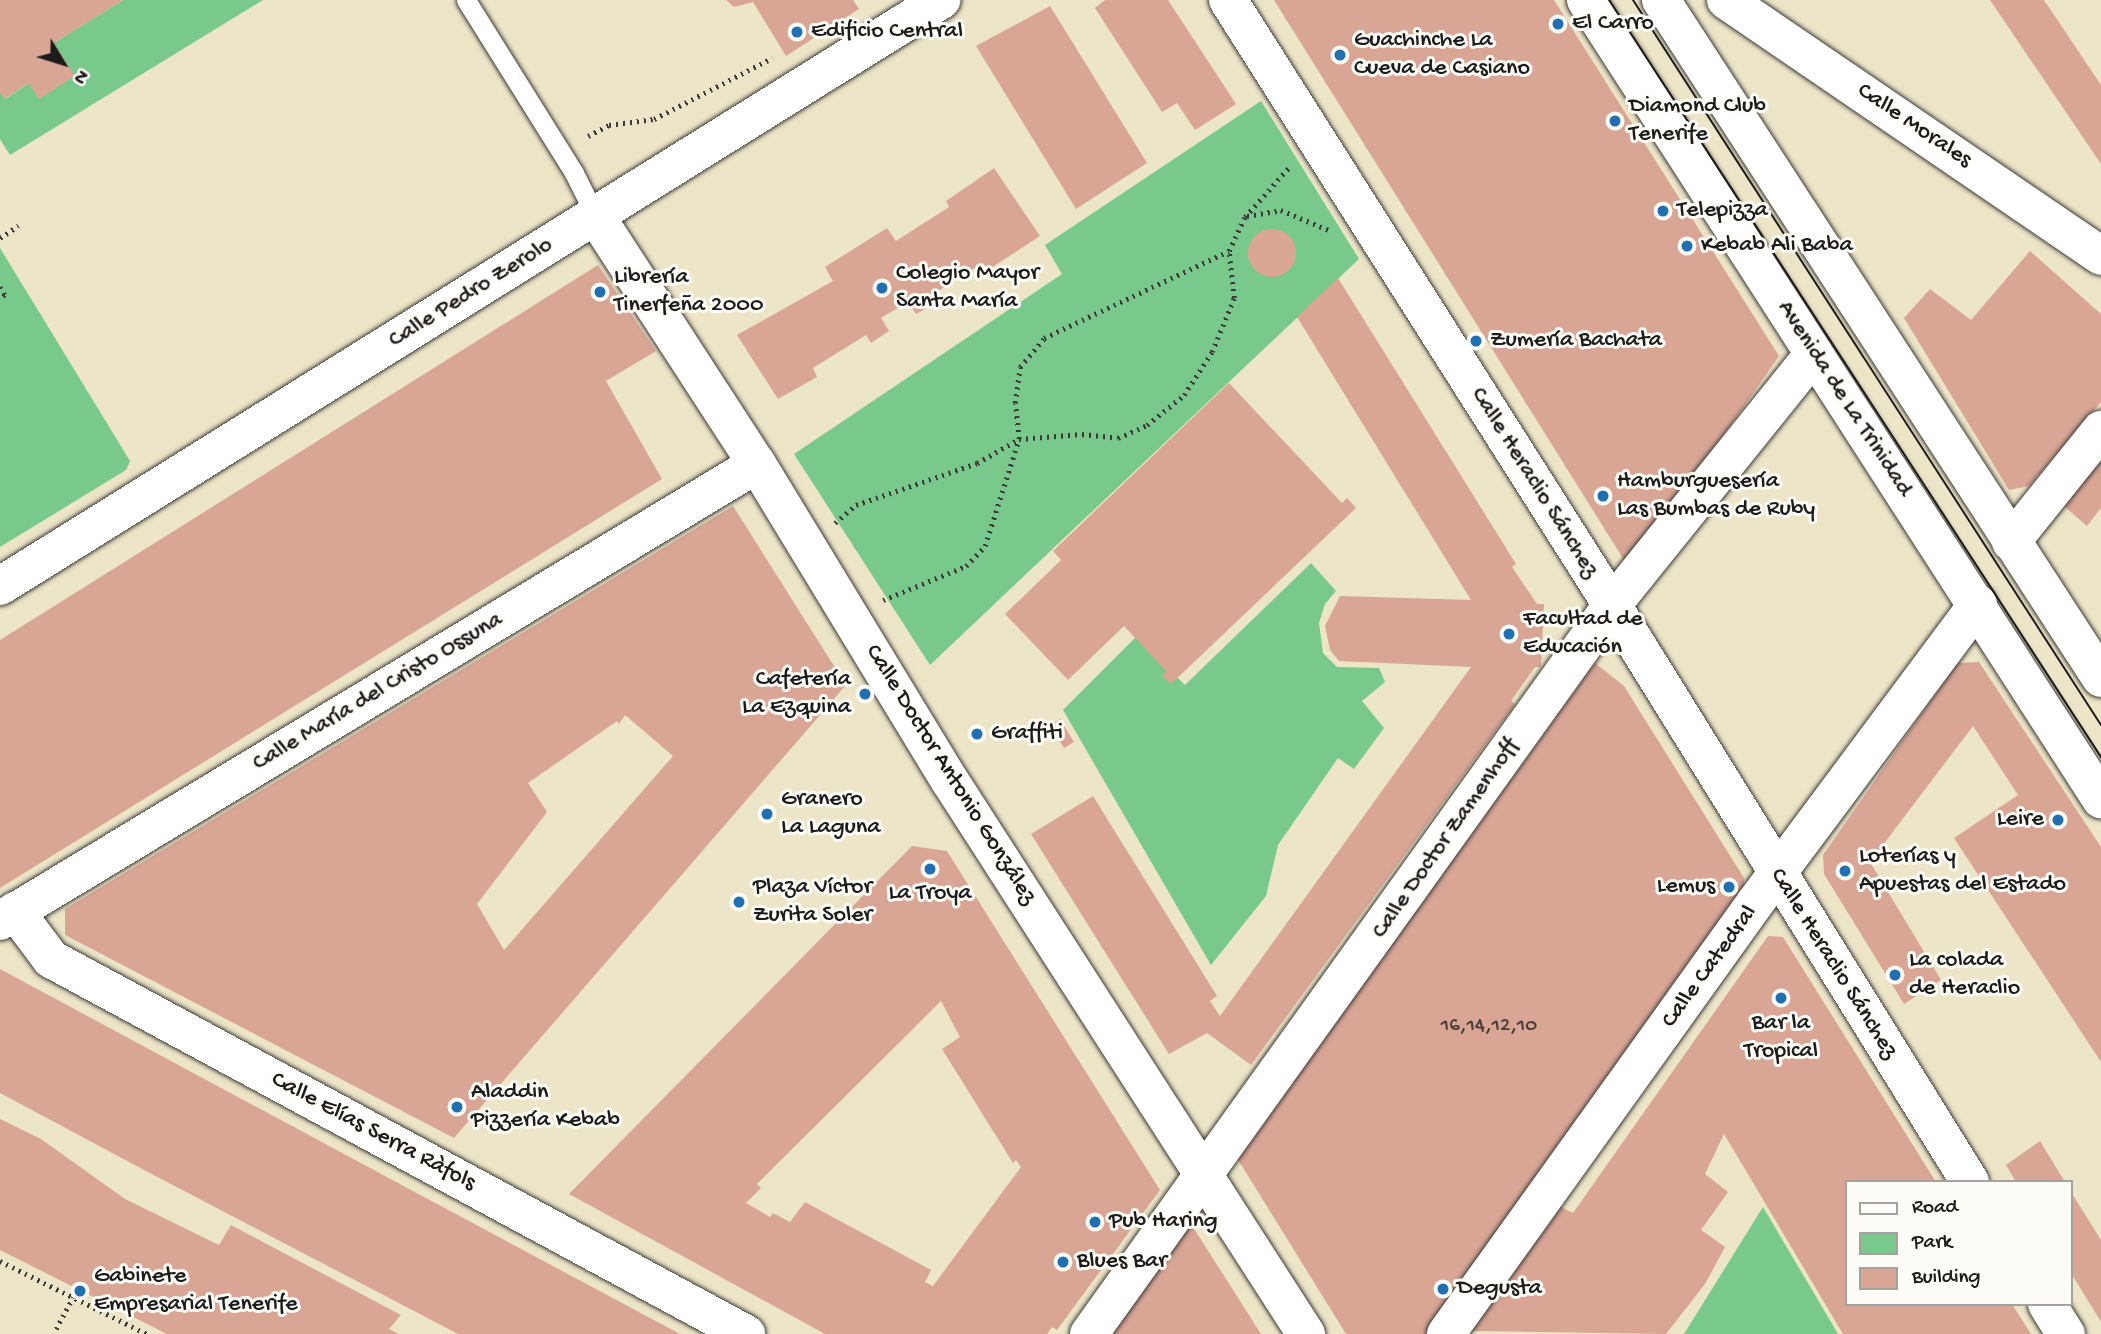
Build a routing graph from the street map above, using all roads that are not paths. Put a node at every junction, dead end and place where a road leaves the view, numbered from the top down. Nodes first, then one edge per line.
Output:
1 (466, 0) edge
2 (941, 0) edge
3 (1227, 0) edge
4 (1586, 0) edge
5 (1661, 0) edge
6 (1726, 0) edge
7 (595, 215) junction
8 (2101, 256) edge
9 (1814, 354) junction
10 (2101, 430) edge
11 (757, 464) junction
12 (2011, 542) junction
13 (0, 586) edge
14 (1978, 604) junction
15 (1612, 605) junction
16 (2101, 678) edge
17 (2101, 799) edge
18 (1777, 875) junction
19 (8, 916) edge
20 (1207, 1174) junction
21 (1969, 1180) edge
22 (2048, 1306) edge
23 (746, 1334) edge
24 (1089, 1334) edge
25 (1307, 1334) edge
26 (1446, 1334) edge
27 (2066, 1334) edge

1 - 7 lane
2 - 7 street, Calle Pedro Zerolo
3 - 15 street, Calle Heraclio Sánchez
4 - 9 street, Avenida de La Trinidad
5 - 12 street
6 - 8 street, Calle Morales
7 - 11 street, Calle Doctor Antonio González
7 - 13 street, Calle Pedro Zerolo
9 - 14 street, Avenida de La Trinidad
9 - 15 street, Calle Doctor Zamenhoff
10 - 12 street
11 - 19 street, Calle María del Cristo Ossuna
11 - 20 street, Calle Doctor Antonio González
12 - 16 street
14 - 17 street, Avenida de La Trinidad
14 - 18 street, Calle Catedral
15 - 18 street, Calle Heraclio Sánchez
15 - 20 street, Calle Doctor Zamenhoff
18 - 21 street, Calle Heraclio Sánchez
18 - 26 street, Calle Catedral
19 - 23 street, Calle Elías Serra Ràfols
20 - 24 street, Calle Doctor Zamenhoff
20 - 25 street, Calle Doctor Antonio González
22 - 27 street

